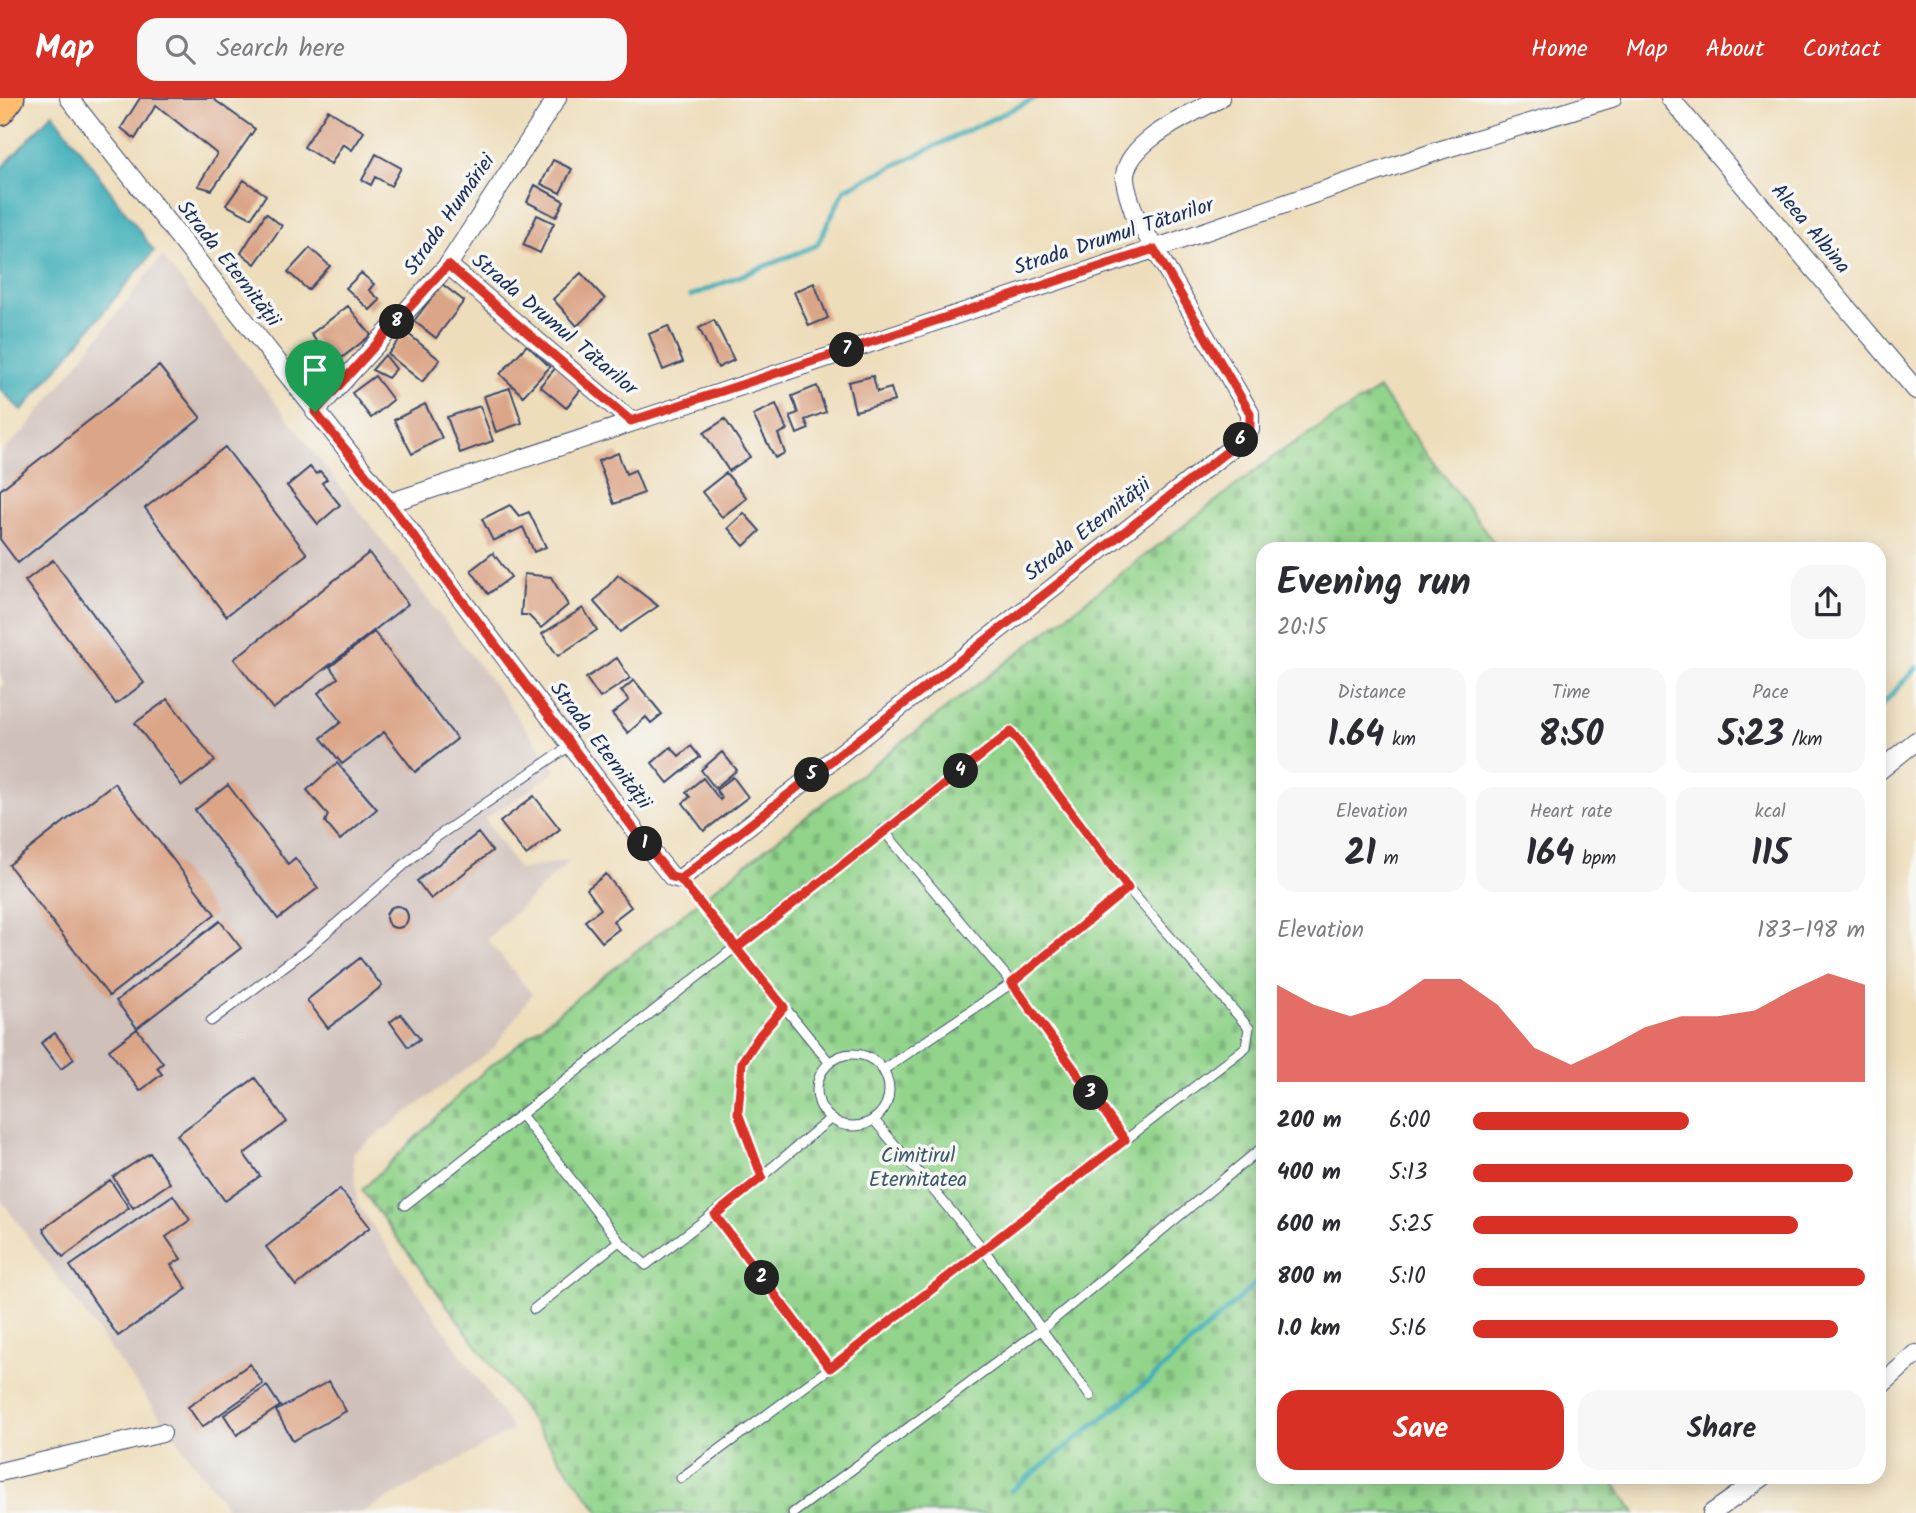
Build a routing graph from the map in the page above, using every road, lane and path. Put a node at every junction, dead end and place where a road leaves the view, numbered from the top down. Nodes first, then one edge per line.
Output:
1 (10, 98) edge
2 (69, 98) edge
3 (557, 98) edge
4 (1220, 98) edge
5 (1612, 98) edge
6 (1670, 98) edge
7 (0, 111) edge
8 (1154, 249) junction
9 (448, 265) junction
10 (1916, 390) edge
11 (315, 412) junction
12 (631, 421) junction
13 (389, 503) junction
14 (1916, 741) edge
15 (571, 745) junction
16 (1886, 765) edge
17 (883, 830) junction
18 (680, 879) junction
19 (1128, 888) junction
20 (737, 948) junction
21 (1012, 983) junction
22 (784, 1007) junction
23 (211, 1021) dead end
24 (829, 1062) junction
25 (883, 1070) junction
26 (522, 1116) junction
27 (830, 1119) junction
28 (874, 1120) junction
29 (1125, 1140) junction
30 (1256, 1153) edge
31 (762, 1177) junction
32 (405, 1205) dead end
33 (715, 1215) junction
34 (619, 1241) junction
35 (984, 1250) junction
36 (534, 1309) dead end
37 (1042, 1329) junction
38 (1916, 1354) edge
39 (830, 1368) junction
40 (1886, 1381) edge
41 (1090, 1396) dead end
42 (162, 1433) dead end
43 (0, 1472) edge
44 (681, 1478) dead end
45 (1753, 1484) edge
46 (793, 1513) edge
47 (1712, 1513) edge

1 - 7 main road
2 - 11 street, Strada Eternității
3 - 9 street, Strada Humăriei
4 - 8 street
5 - 8 street, Strada Drumul Tătarilor
6 - 10 street, Aleea Albina
8 - 12 street, Strada Drumul Tătarilor
8 - 18 street, Strada Eternității
9 - 11 street, Strada Humăriei
9 - 12 street, Strada Drumul Tătarilor
11 - 13 street, Strada Eternității
12 - 13 street, Strada Drumul Tătarilor
13 - 15 street, Strada Eternității
14 - 16 street
15 - 18 street, Strada Eternității
15 - 23 lane
17 - 19 lane
17 - 20 lane
17 - 21 lane
18 - 20 lane
19 - 21 lane
19 - 29 lane
20 - 22 lane
20 - 26 lane
21 - 25 lane
21 - 29 lane
22 - 24 lane
22 - 31 lane
24 - 25 lane
24 - 27 lane
25 - 28 lane
26 - 32 lane
26 - 34 lane
27 - 28 lane
27 - 31 lane
28 - 35 lane
29 - 35 lane
30 - 37 lane
31 - 33 lane
33 - 34 lane
33 - 39 lane
34 - 36 lane
35 - 37 lane
35 - 39 lane
37 - 41 lane
37 - 46 lane
38 - 40 street
39 - 44 lane
42 - 43 street
45 - 47 street

